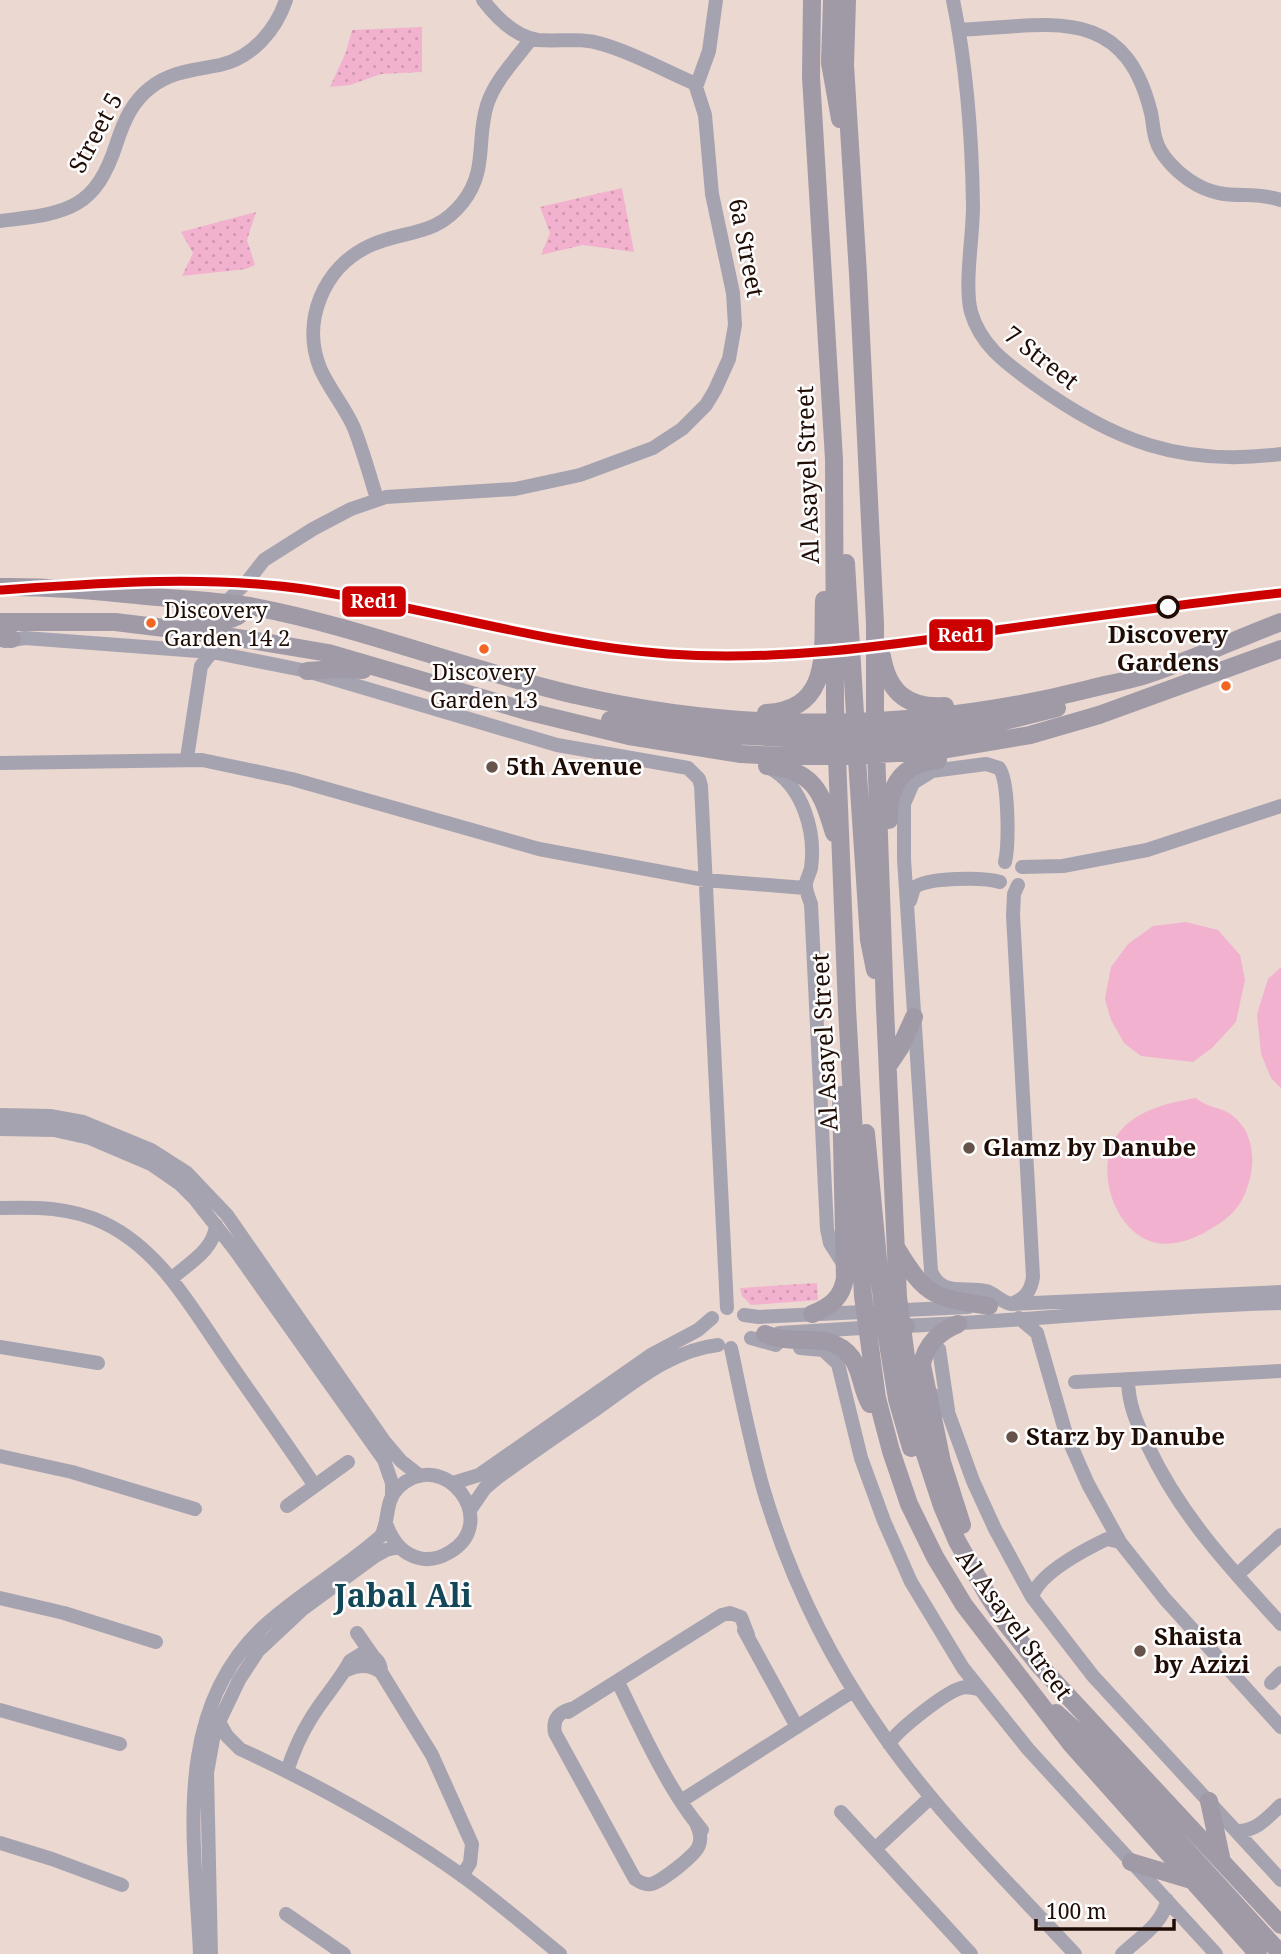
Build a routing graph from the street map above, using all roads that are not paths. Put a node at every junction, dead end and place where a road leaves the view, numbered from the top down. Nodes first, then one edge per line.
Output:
1 (286, 0) edge
2 (483, 0) edge
3 (716, 0) edge
4 (812, 0) edge
5 (832, 0) edge
6 (847, 0) edge
7 (853, 0) edge
8 (953, 0) edge
9 (845, 30) junction
10 (959, 30) junction
11 (531, 39) junction
12 (696, 84) junction
13 (852, 163) junction
14 (1281, 200) edge
15 (0, 221) edge
16 (833, 432) junction
17 (1281, 454) edge
18 (377, 499) junction
19 (251, 578) junction
20 (0, 587) edge
21 (224, 604) junction
22 (249, 606) junction
23 (0, 622) edge
24 (115, 622) junction
25 (1281, 622) edge
26 (875, 624) junction
27 (4, 640) edge
28 (1281, 649) edge
29 (190, 650) junction
30 (212, 652) junction
31 (1281, 657) edge
32 (1251, 658) junction
33 (201, 666) junction
34 (307, 671) junction
35 (404, 674) junction
36 (1146, 675) junction
37 (1070, 694) junction
38 (479, 697) junction
39 (732, 720) junction
40 (857, 737) junction
41 (1003, 741) junction
42 (194, 759) junction
43 (0, 763) edge
44 (762, 765) junction
45 (1281, 806) edge
46 (841, 858) junction
47 (905, 859) junction
48 (1010, 875) junction
49 (705, 880) junction
50 (805, 887) junction
51 (908, 933) junction
52 (883, 938) junction
53 (885, 1008) junction
54 (848, 1015) junction
55 (914, 1017) junction
56 (888, 1066) junction
57 (0, 1115) edge
58 (0, 1129) edge
59 (0, 1208) edge
60 (216, 1224) junction
61 (894, 1245) junction
62 (207, 1249) junction
63 (235, 1250) junction
64 (845, 1270) junction
65 (1033, 1277) junction
66 (171, 1279) junction
67 (1281, 1292) edge
68 (1281, 1303) edge
69 (1011, 1304) junction
70 (989, 1306) junction
71 (727, 1308) junction
72 (1060, 1308) junction
73 (812, 1314) junction
74 (744, 1315) junction
75 (712, 1318) junction
76 (1020, 1318) junction
77 (886, 1320) junction
78 (958, 1324) junction
79 (754, 1337) junction
80 (0, 1347) edge
81 (725, 1347) junction
82 (939, 1349) dead end
83 (1042, 1350) junction
84 (98, 1363) dead end
85 (1281, 1371) edge
86 (1128, 1379) junction
87 (1075, 1382) dead end
88 (925, 1386) junction
89 (949, 1415) junction
90 (883, 1423) junction
91 (0, 1456) edge
92 (348, 1462) dead end
93 (420, 1476) junction
94 (453, 1483) junction
95 (315, 1486) junction
96 (392, 1496) junction
97 (287, 1506) dead end
98 (195, 1509) dead end
99 (470, 1510) junction
100 (1106, 1519) junction
101 (387, 1526) junction
102 (1281, 1535) edge
103 (1120, 1542) junction
104 (398, 1547) junction
105 (1019, 1574) junction
106 (1237, 1575) junction
107 (987, 1594) junction
108 (1032, 1597) junction
109 (0, 1598) edge
110 (1281, 1624) edge
111 (357, 1633) dead end
112 (156, 1642) dead end
113 (373, 1656) junction
114 (963, 1668) junction
115 (347, 1670) junction
116 (381, 1672) junction
117 (618, 1682) junction
118 (978, 1689) junction
119 (853, 1691) junction
120 (1034, 1695) junction
121 (0, 1710) edge
122 (219, 1722) junction
123 (797, 1727) junction
124 (1281, 1727) edge
125 (878, 1728) junction
126 (120, 1744) dead end
127 (889, 1744) junction
128 (240, 1749) junction
129 (209, 1757) junction
130 (287, 1771) junction
131 (931, 1797) junction
132 (681, 1801) junction
133 (1209, 1801) junction
134 (1281, 1805) edge
135 (841, 1812) dead end
136 (1281, 1814) edge
137 (1236, 1831) junction
138 (0, 1843) edge
139 (875, 1849) junction
140 (1255, 1852) junction
141 (1131, 1862) junction
142 (1226, 1866) junction
143 (457, 1872) junction
144 (1281, 1880) edge
145 (1191, 1881) junction
146 (122, 1885) dead end
147 (1167, 1900) junction
148 (286, 1914) dead end
149 (1184, 1918) junction
150 (1281, 1925) edge
151 (1253, 1949) edge
152 (200, 1954) edge
153 (211, 1954) edge
154 (344, 1954) edge
155 (560, 1954) edge
156 (971, 1954) edge
157 (1075, 1954) edge
158 (1122, 1954) edge
159 (1131, 1954) edge
160 (1216, 1954) edge
161 (1281, 1954) edge

1 - 15 street, Street 5
2 - 11 street
3 - 12 street
4 - 16 main road, Al Asayel Street
5 - 13 main road
6 - 9 main road, Al Asayel Street
7 - 9 main road
8 - 10 street, 7 Street
9 - 13 main road, Al Asayel Street
10 - 14 street
10 - 17 street, 7 Street
11 - 12 street
11 - 18 street
12 - 18 street, 6a Street
13 - 26 main road, Al Asayel Street
16 - 39 main road
16 - 40 main road, Al Asayel Street
18 - 19 street, 6a Street
19 - 21 street, 6a Street
19 - 22 street
20 - 21 main road
21 - 22 main road
22 - 24 main road
22 - 39 main road
23 - 24 main road
24 - 35 main road
25 - 36 main road
26 - 37 main road
26 - 40 main road, Al Asayel Street
27 - 29 street
28 - 32 main road
29 - 30 street
29 - 33 street
30 - 33 street
30 - 34 street
31 - 32 street
32 - 41 main road
33 - 42 street
34 - 35 main road
34 - 49 street
35 - 38 main road
36 - 37 main road
36 - 40 main road
37 - 40 main road
38 - 40 main road
38 - 44 main road
39 - 40 main road
40 - 41 main road
40 - 46 main road, Al Asayel Street
40 - 52 main road, Al Asayel Street
40 - 53 main road
41 - 52 main road
42 - 43 street
42 - 49 street
44 - 46 main road
44 - 50 street
45 - 48 street
46 - 54 main road, Al Asayel Street
47 - 48 street
47 - 48 street
47 - 51 street
48 - 51 street
48 - 65 street
49 - 50 street
49 - 71 street
50 - 64 street
51 - 55 street
52 - 53 main road, Al Asayel Street
53 - 56 main road, Al Asayel Street
54 - 64 main road
54 - 77 main road, Al Asayel Street
55 - 56 main road
55 - 69 street
56 - 61 main road, Al Asayel Street
57 - 93 street
58 - 60 street
59 - 66 street
60 - 62 street
60 - 63 street
61 - 70 main road
61 - 77 main road, Al Asayel Street
62 - 63 street
62 - 66 street
63 - 96 street
64 - 73 main road
65 - 69 street
65 - 72 street
66 - 95 street
67 - 72 street
68 - 72 street
69 - 70 street
69 - 72 street
70 - 77 street
71 - 74 street
71 - 75 street
72 - 76 street
72 - 83 street
73 - 74 street
73 - 77 street
74 - 79 street
75 - 81 street
75 - 94 street
76 - 78 street
76 - 83 street
77 - 78 street
77 - 79 street
77 - 90 main road, Al Asayel Street
77 - 107 main road, Al Asayel Street
78 - 88 main road
79 - 81 street
79 - 90 main road
79 - 114 street
80 - 84 street
81 - 99 street
81 - 119 street
82 - 89 street
83 - 100 street
85 - 86 street
86 - 87 street
86 - 106 street
88 - 89 street
88 - 107 main road
89 - 105 street
90 - 120 main road, Al Asayel Street
91 - 98 street
92 - 95 street
93 - 94 street
93 - 96 street
94 - 99 street
95 - 97 street
96 - 101 street
99 - 104 street
100 - 103 street
100 - 105 street
101 - 104 street
101 - 152 street
102 - 106 street
103 - 108 street
103 - 124 street
104 - 122 street
105 - 108 street
106 - 110 street
107 - 142 main road, Al Asayel Street
108 - 133 street
109 - 112 street
111 - 113 street
113 - 115 street
113 - 116 street
114 - 118 street
114 - 125 street
115 - 116 street
115 - 130 street
116 - 143 street
117 - 123 street
117 - 132 street
117 - 132 street
118 - 127 street
118 - 141 street
119 - 123 street
119 - 125 street
120 - 145 main road, Al Asayel Street
120 - 161 main road
121 - 126 street
122 - 128 street
122 - 129 street
123 - 132 street
125 - 127 street
127 - 131 street
128 - 129 street
128 - 130 street
129 - 153 street
130 - 143 street
131 - 139 street
131 - 157 street
133 - 137 street
133 - 142 main road
134 - 137 street
135 - 139 street
136 - 140 street
137 - 140 street
138 - 146 street
139 - 156 street
140 - 144 street
141 - 145 main road
141 - 147 street
142 - 150 main road, Al Asayel Street
143 - 155 street
145 - 151 main road, Al Asayel Street
147 - 149 street
147 - 158 street
148 - 154 street
149 - 159 street
149 - 160 street

